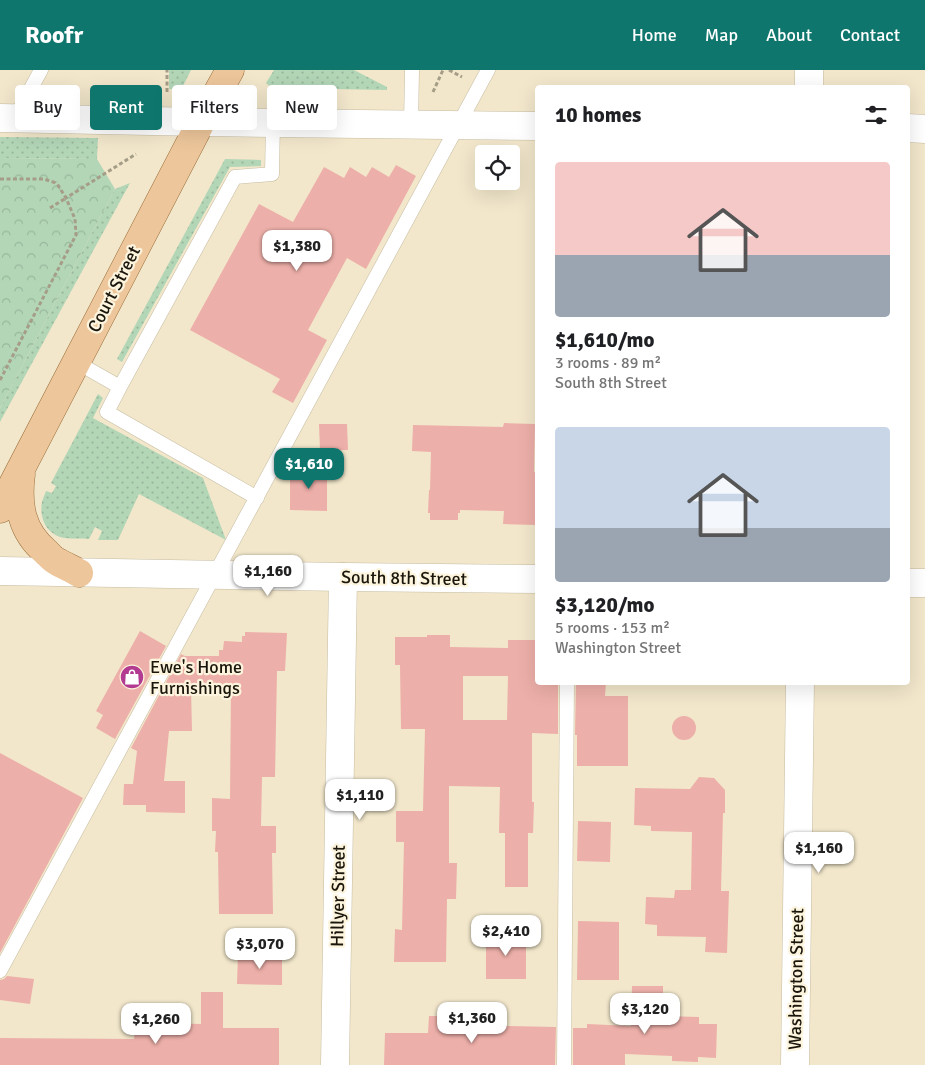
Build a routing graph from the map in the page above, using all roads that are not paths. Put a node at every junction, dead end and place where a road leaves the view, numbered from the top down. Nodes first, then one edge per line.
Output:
1 (41, 70) edge
2 (230, 70) edge
3 (412, 70) edge
4 (488, 70) edge
5 (809, 70) edge
6 (222, 85) edge
7 (809, 85) edge
8 (8, 118) edge
9 (172, 121) edge
10 (337, 123) edge
11 (411, 124) junction
12 (458, 126) junction
13 (535, 126) edge
14 (910, 128) edge
15 (925, 128) edge
16 (197, 130) edge
17 (273, 130) edge
18 (76, 362) junction
19 (120, 387) junction
20 (22, 466) junction
21 (257, 498) junction
22 (0, 509) edge
23 (0, 571) edge
24 (79, 573) junction
25 (216, 575) junction
26 (343, 577) junction
27 (535, 579) edge
28 (910, 583) edge
29 (925, 583) edge
30 (567, 685) edge
31 (800, 685) edge
32 (0, 971) edge
33 (335, 1065) edge
34 (564, 1065) edge
35 (795, 1065) edge

1 - 8 lane
2 - 6 main road, Court Street
3 - 11 lane
4 - 12 lane
5 - 7 street
8 - 9 street
10 - 11 street
11 - 12 street
12 - 13 street
12 - 21 lane
14 - 15 street
16 - 18 main road, Court Street
17 - 19 lane
18 - 19 lane
18 - 20 main road, Court Street
19 - 21 lane
20 - 22 main road, Court Street
20 - 24 main road
21 - 25 lane
23 - 24 street, South 8th Street
24 - 25 street, South 8th Street
25 - 26 street, South 8th Street
25 - 32 lane
26 - 27 street, South 8th Street
26 - 33 street, Hillyer Street
28 - 29 street
30 - 34 lane
31 - 35 street, Washington Street

